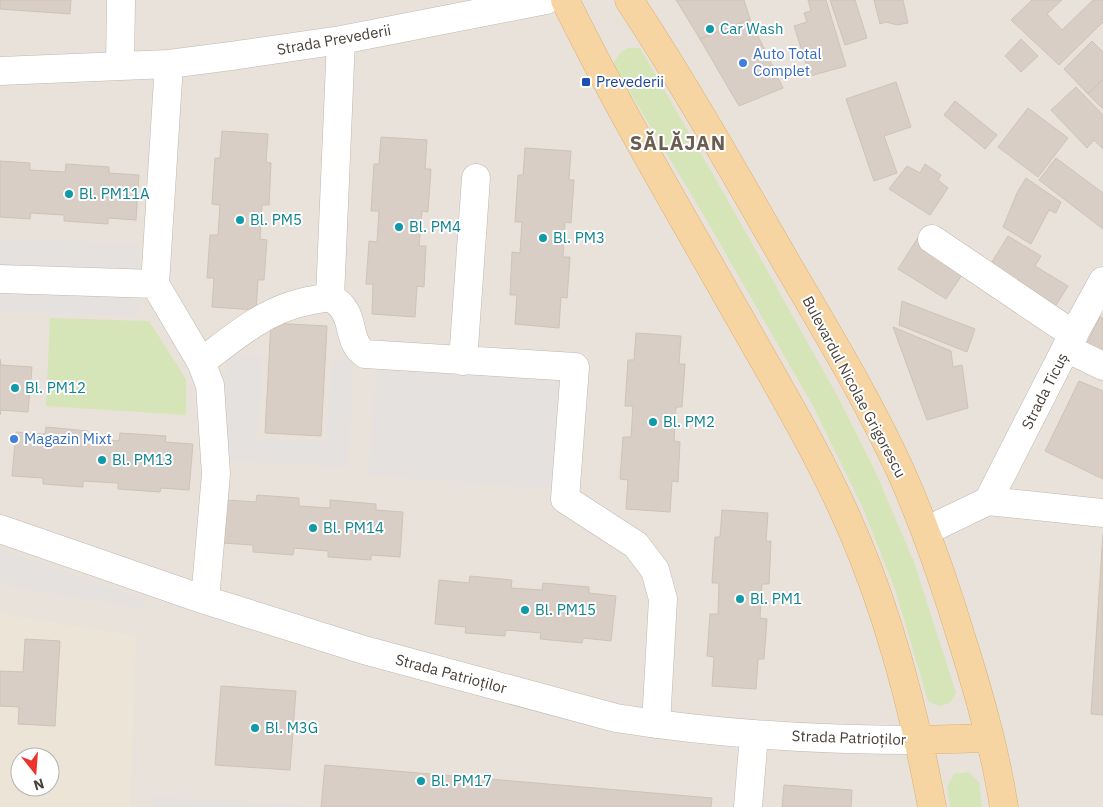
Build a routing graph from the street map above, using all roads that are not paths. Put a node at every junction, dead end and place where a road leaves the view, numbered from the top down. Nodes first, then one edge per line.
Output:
1 (121, 0) edge
2 (546, 0) edge
3 (566, 0) edge
4 (629, 0) edge
5 (341, 40) junction
6 (169, 64) junction
7 (120, 66) junction
8 (0, 71) edge
9 (476, 178) dead end
10 (932, 239) dead end
11 (0, 279) edge
12 (1103, 281) edge
13 (155, 284) junction
14 (330, 297) junction
15 (1070, 341) junction
16 (463, 361) junction
17 (201, 362) junction
18 (1103, 366) edge
19 (988, 501) junction
20 (1103, 513) edge
21 (0, 529) edge
22 (926, 531) junction
23 (205, 600) junction
24 (656, 724) junction
25 (754, 735) junction
26 (990, 738) junction
27 (917, 740) junction
28 (748, 807) edge
29 (932, 807) edge
30 (1004, 807) edge

1 - 7 street
2 - 5 street, Strada Prevederii
3 - 27 main road
4 - 22 main road, Bulevardul Nicolae Grigorescu
5 - 6 street, Strada Prevederii
5 - 14 street
6 - 7 street, Strada Prevederii
6 - 13 street
7 - 8 street, Strada Prevederii
9 - 16 street
10 - 15 street
11 - 13 street
12 - 15 street, Strada Ticuș
13 - 17 street
14 - 16 street
14 - 17 street
15 - 18 street
15 - 19 street, Strada Ticuș
16 - 24 street
17 - 23 street
19 - 20 street
19 - 22 street
21 - 23 street, Strada Patrioților
22 - 26 main road, Bulevardul Nicolae Grigorescu
23 - 24 street, Strada Patrioților
24 - 25 street, Strada Patrioților
25 - 27 street, Strada Patrioților
25 - 28 street
26 - 27 main road
26 - 30 main road, Bulevardul Nicolae Grigorescu
27 - 29 main road

